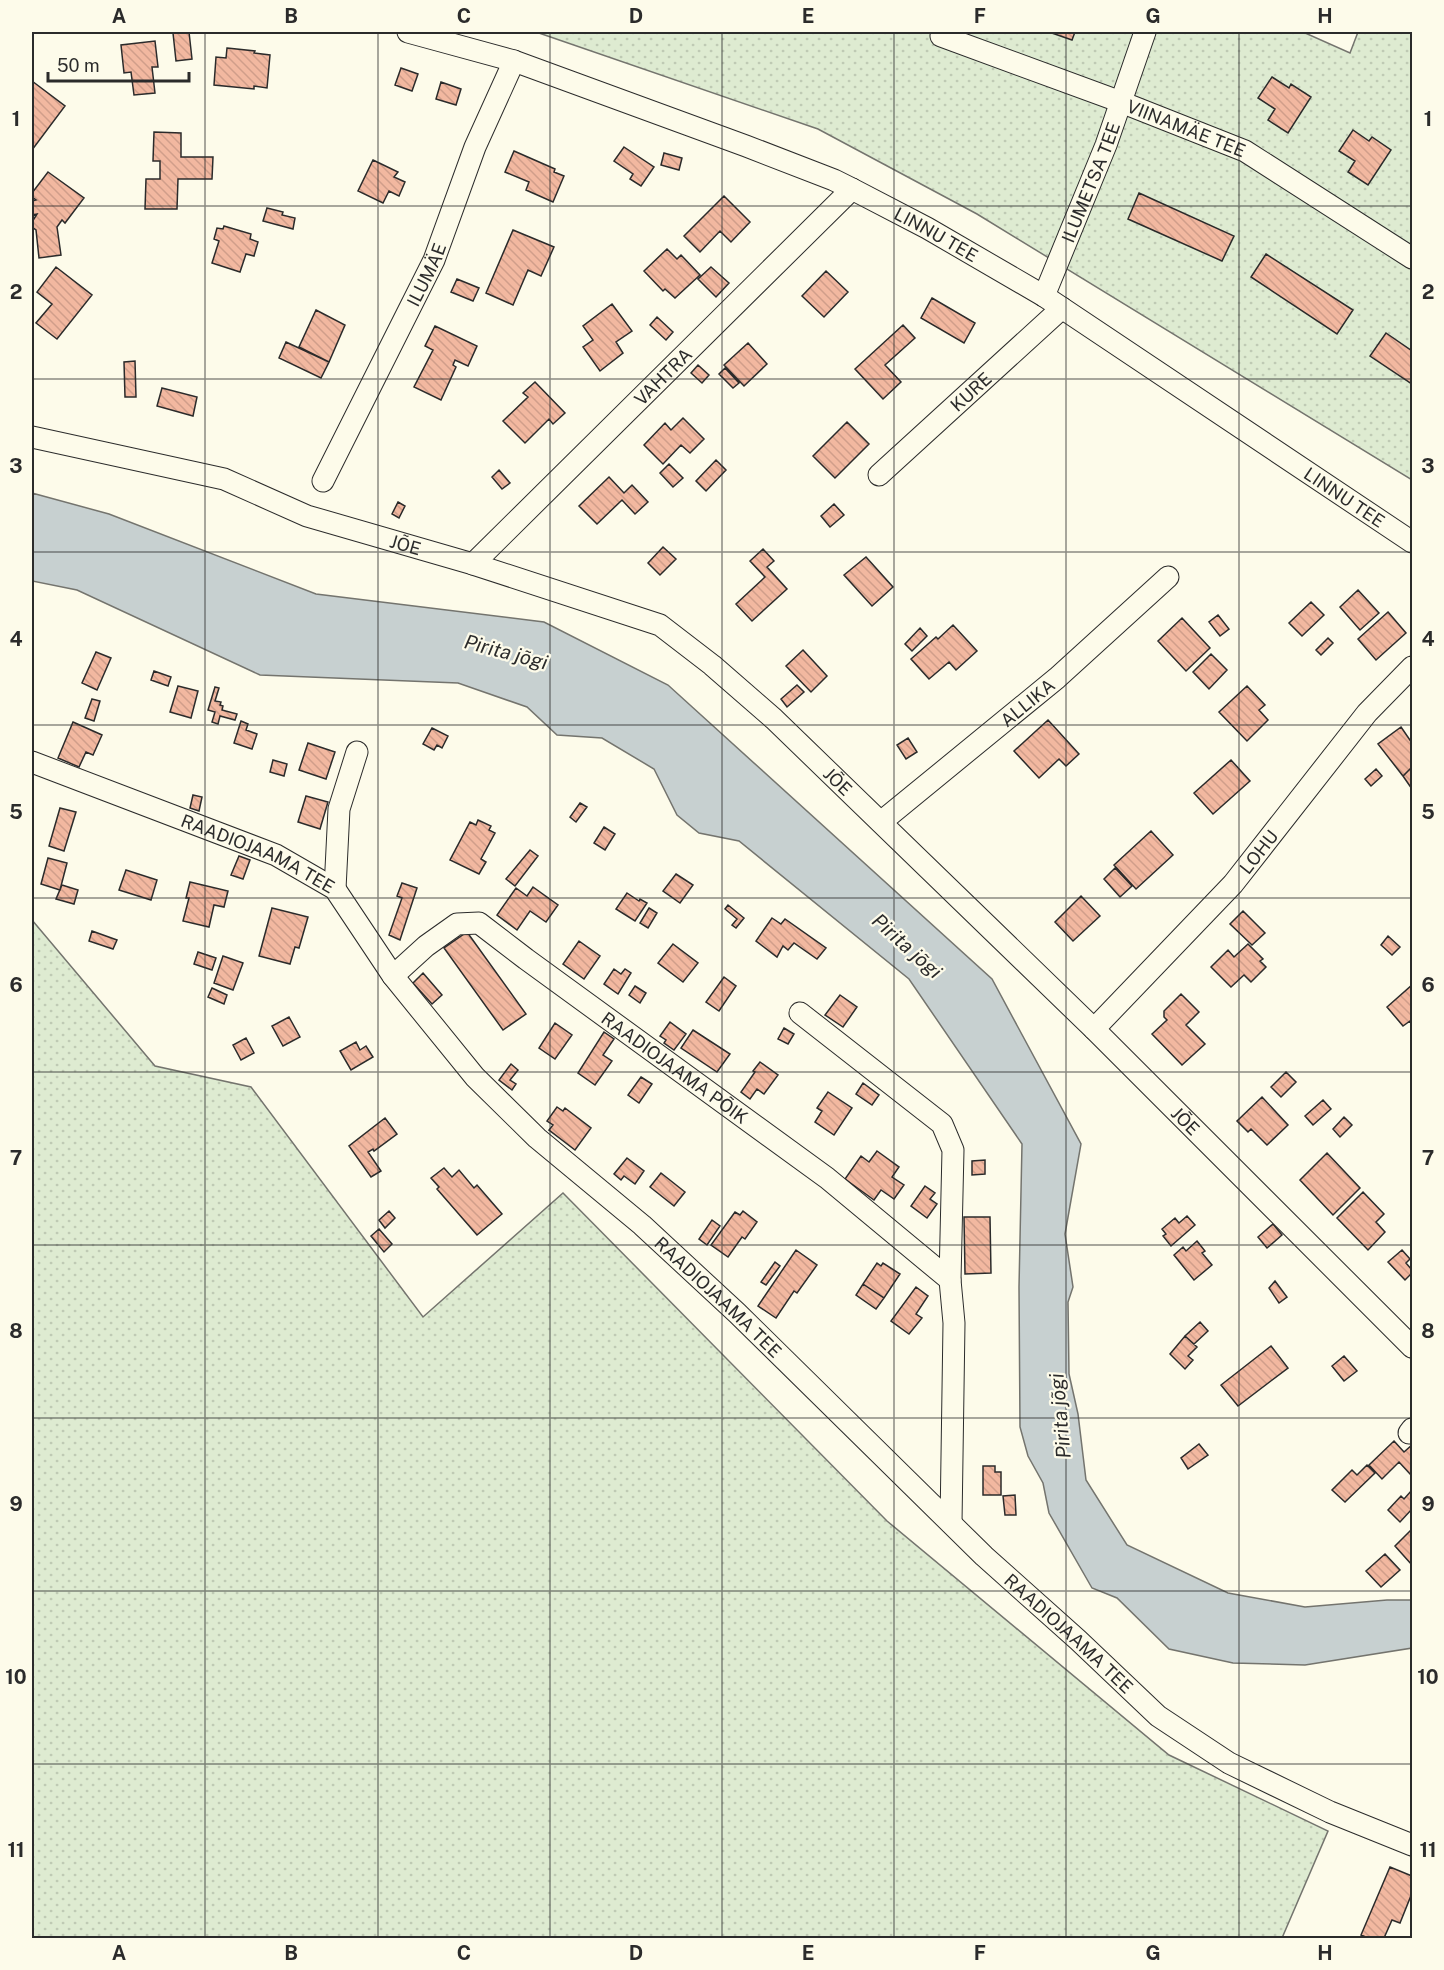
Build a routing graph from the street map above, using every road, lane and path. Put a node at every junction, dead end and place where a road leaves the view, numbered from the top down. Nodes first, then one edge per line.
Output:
1 (408, 32) edge
2 (1144, 32) edge
3 (941, 36) dead end
4 (514, 62) junction
5 (1121, 102) junction
6 (852, 189) junction
7 (1413, 258) edge
8 (1044, 296) junction
9 (1062, 308) junction
10 (32, 437) edge
11 (879, 475) dead end
12 (322, 481) dead end
13 (1413, 542) edge
14 (473, 564) junction
15 (1168, 577) dead end
16 (1413, 667) edge
17 (357, 752) dead end
18 (32, 762) edge
19 (881, 822) junction
20 (335, 890) junction
21 (393, 976) junction
22 (800, 1013) dead end
23 (1095, 1029) junction
24 (950, 1280) junction
25 (1413, 1347) edge
26 (951, 1523) junction
27 (1413, 1845) edge

1 - 4 street, LINNU TEE
2 - 5 street, ILUMETSA TEE
3 - 5 street, VIINAMÄE TEE
4 - 6 street, LINNU TEE
4 - 12 street, ILUMÄE
5 - 7 street, VIINAMÄE TEE
5 - 8 street, ILUMETSA TEE
6 - 8 street, LINNU TEE
6 - 14 street, VAHTRA
8 - 9 street, LINNU TEE
9 - 11 street, KURE
9 - 13 street, LINNU TEE
10 - 14 street, JÕE
14 - 19 street, JÕE
15 - 19 street, ALLIKA
16 - 23 street, LOHU
17 - 20 street
18 - 20 street, RAADIOJAAMA TEE
19 - 23 street, JÕE
20 - 21 street, RAADIOJAAMA TEE
21 - 24 street, RAADIOJAAMA PÕIK
21 - 26 street, RAADIOJAAMA TEE
22 - 24 street
23 - 25 street, JÕE
24 - 26 street
26 - 27 street, RAADIOJAAMA TEE

